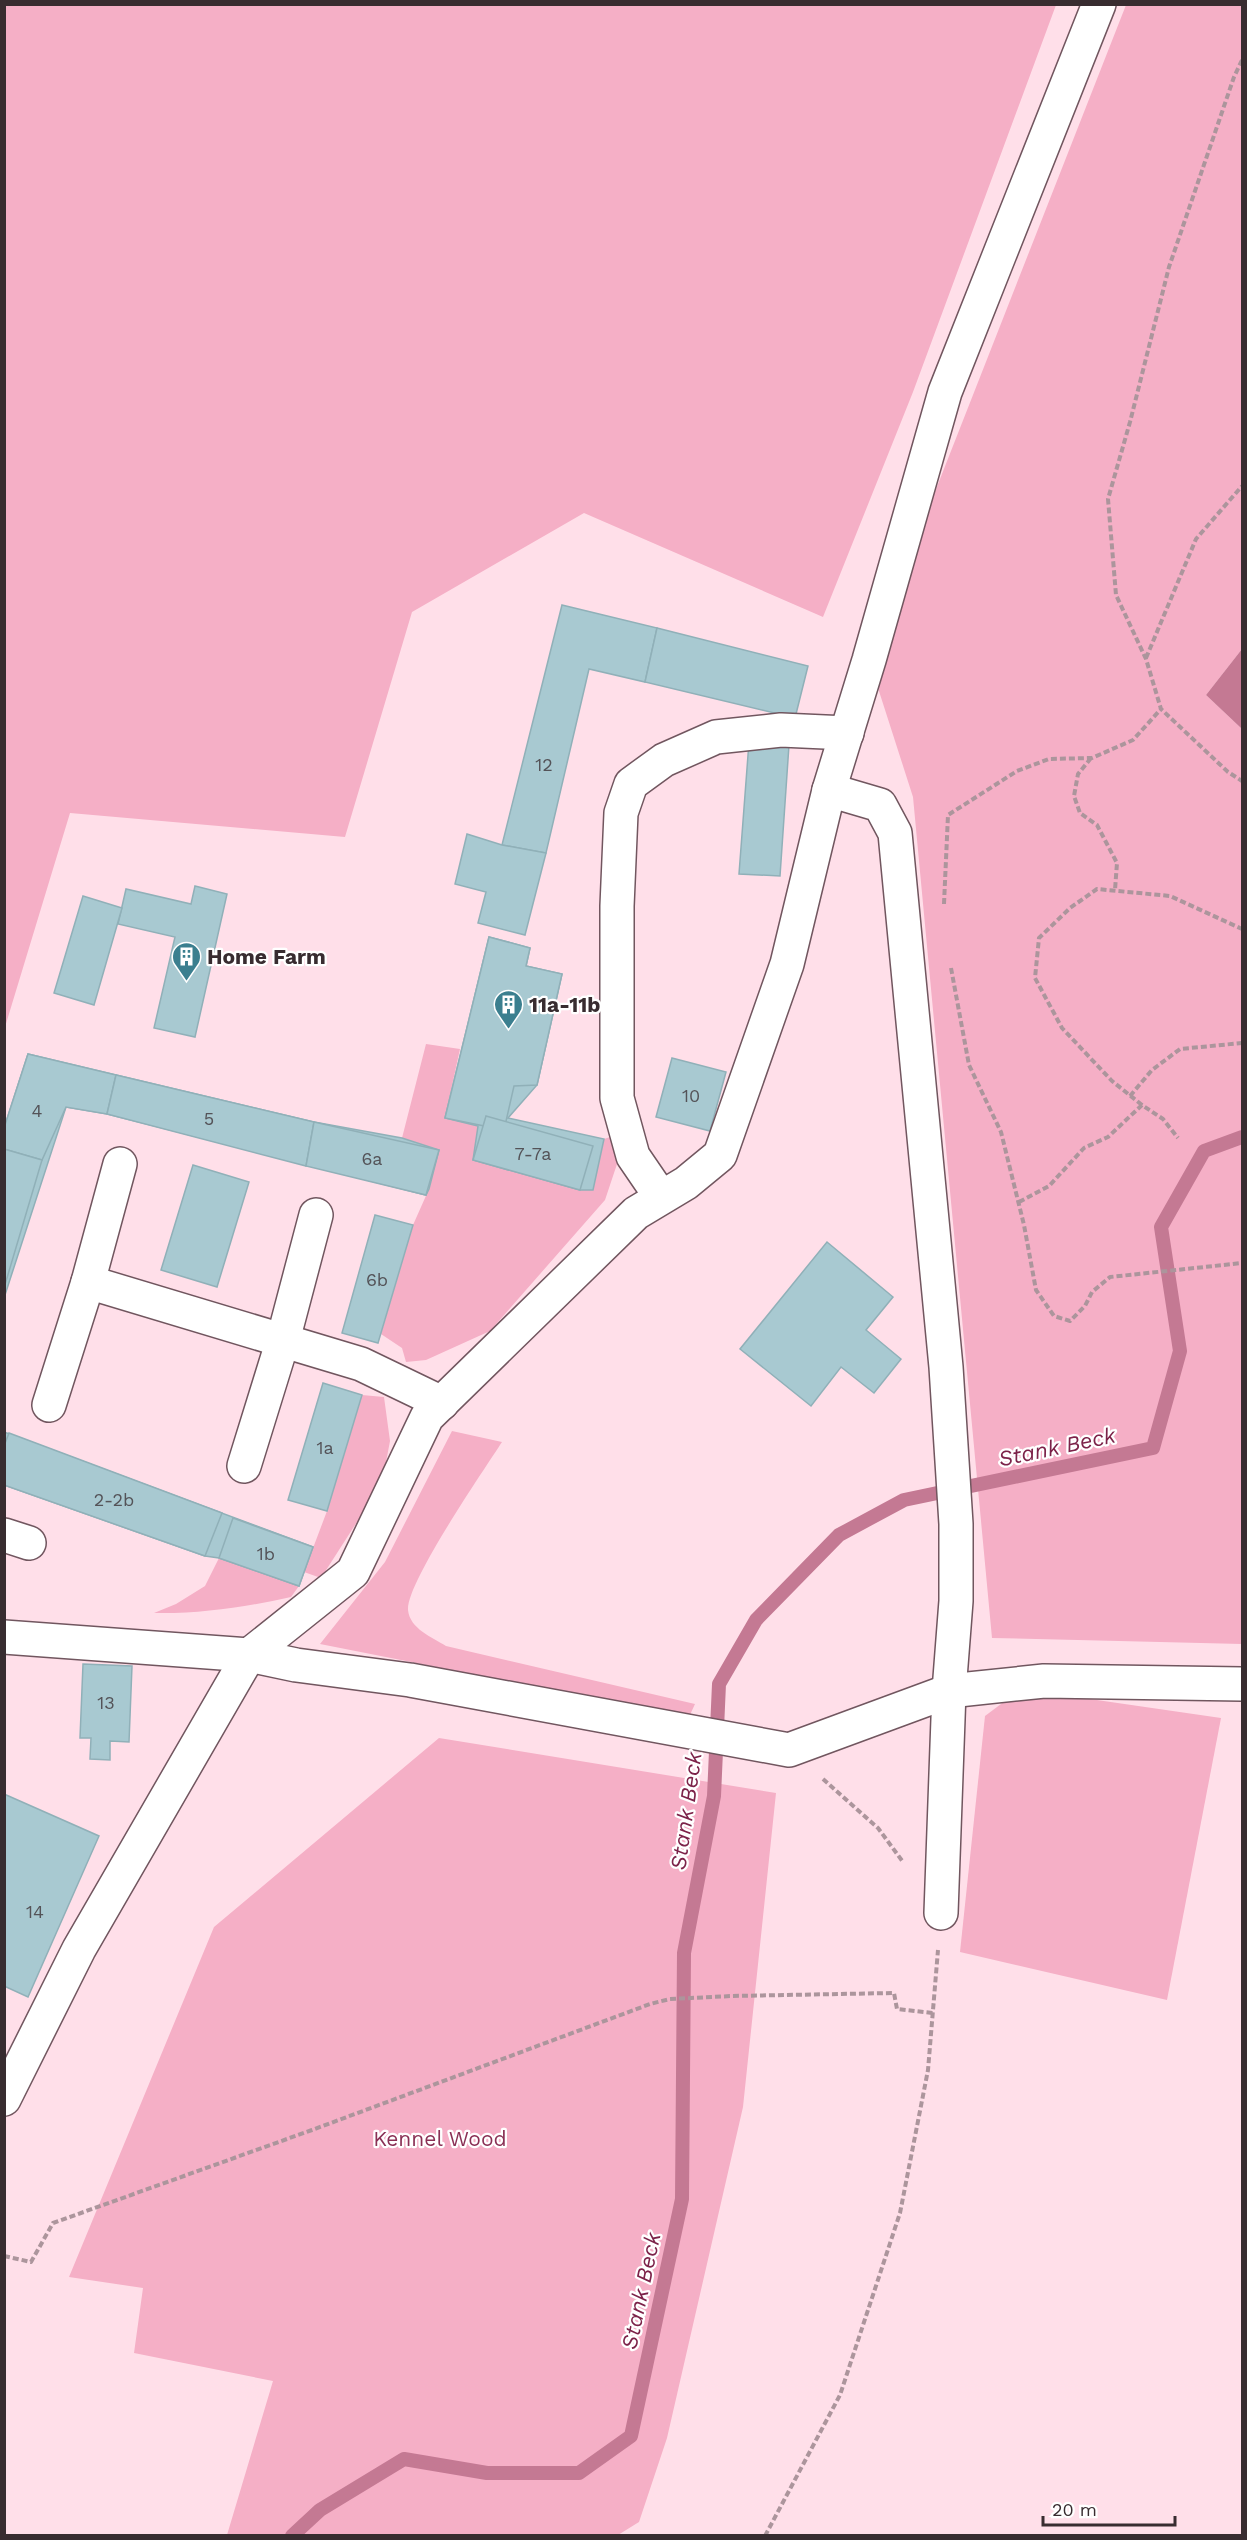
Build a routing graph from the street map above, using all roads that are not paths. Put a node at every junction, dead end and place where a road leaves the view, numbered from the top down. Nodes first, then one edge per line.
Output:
1 (1099, 4) edge
2 (847, 733) junction
3 (829, 790) junction
4 (120, 1164) dead end
5 (661, 1197) junction
6 (316, 1215) dead end
7 (88, 1282) junction
8 (283, 1340) junction
9 (442, 1403) junction
10 (49, 1405) dead end
11 (244, 1466) dead end
12 (4, 1637) edge
13 (249, 1655) junction
14 (1242, 1684) edge
15 (949, 1691) junction
16 (941, 1913) road end
17 (4, 2099) edge

1 - 2 lane
2 - 3 lane
2 - 5 lane
3 - 5 lane
3 - 15 lane
4 - 7 lane
5 - 9 lane
6 - 8 lane
7 - 8 lane
7 - 10 lane
8 - 9 lane
8 - 11 lane
9 - 13 lane
12 - 13 lane
13 - 15 lane
13 - 17 lane
14 - 15 lane
15 - 16 lane

